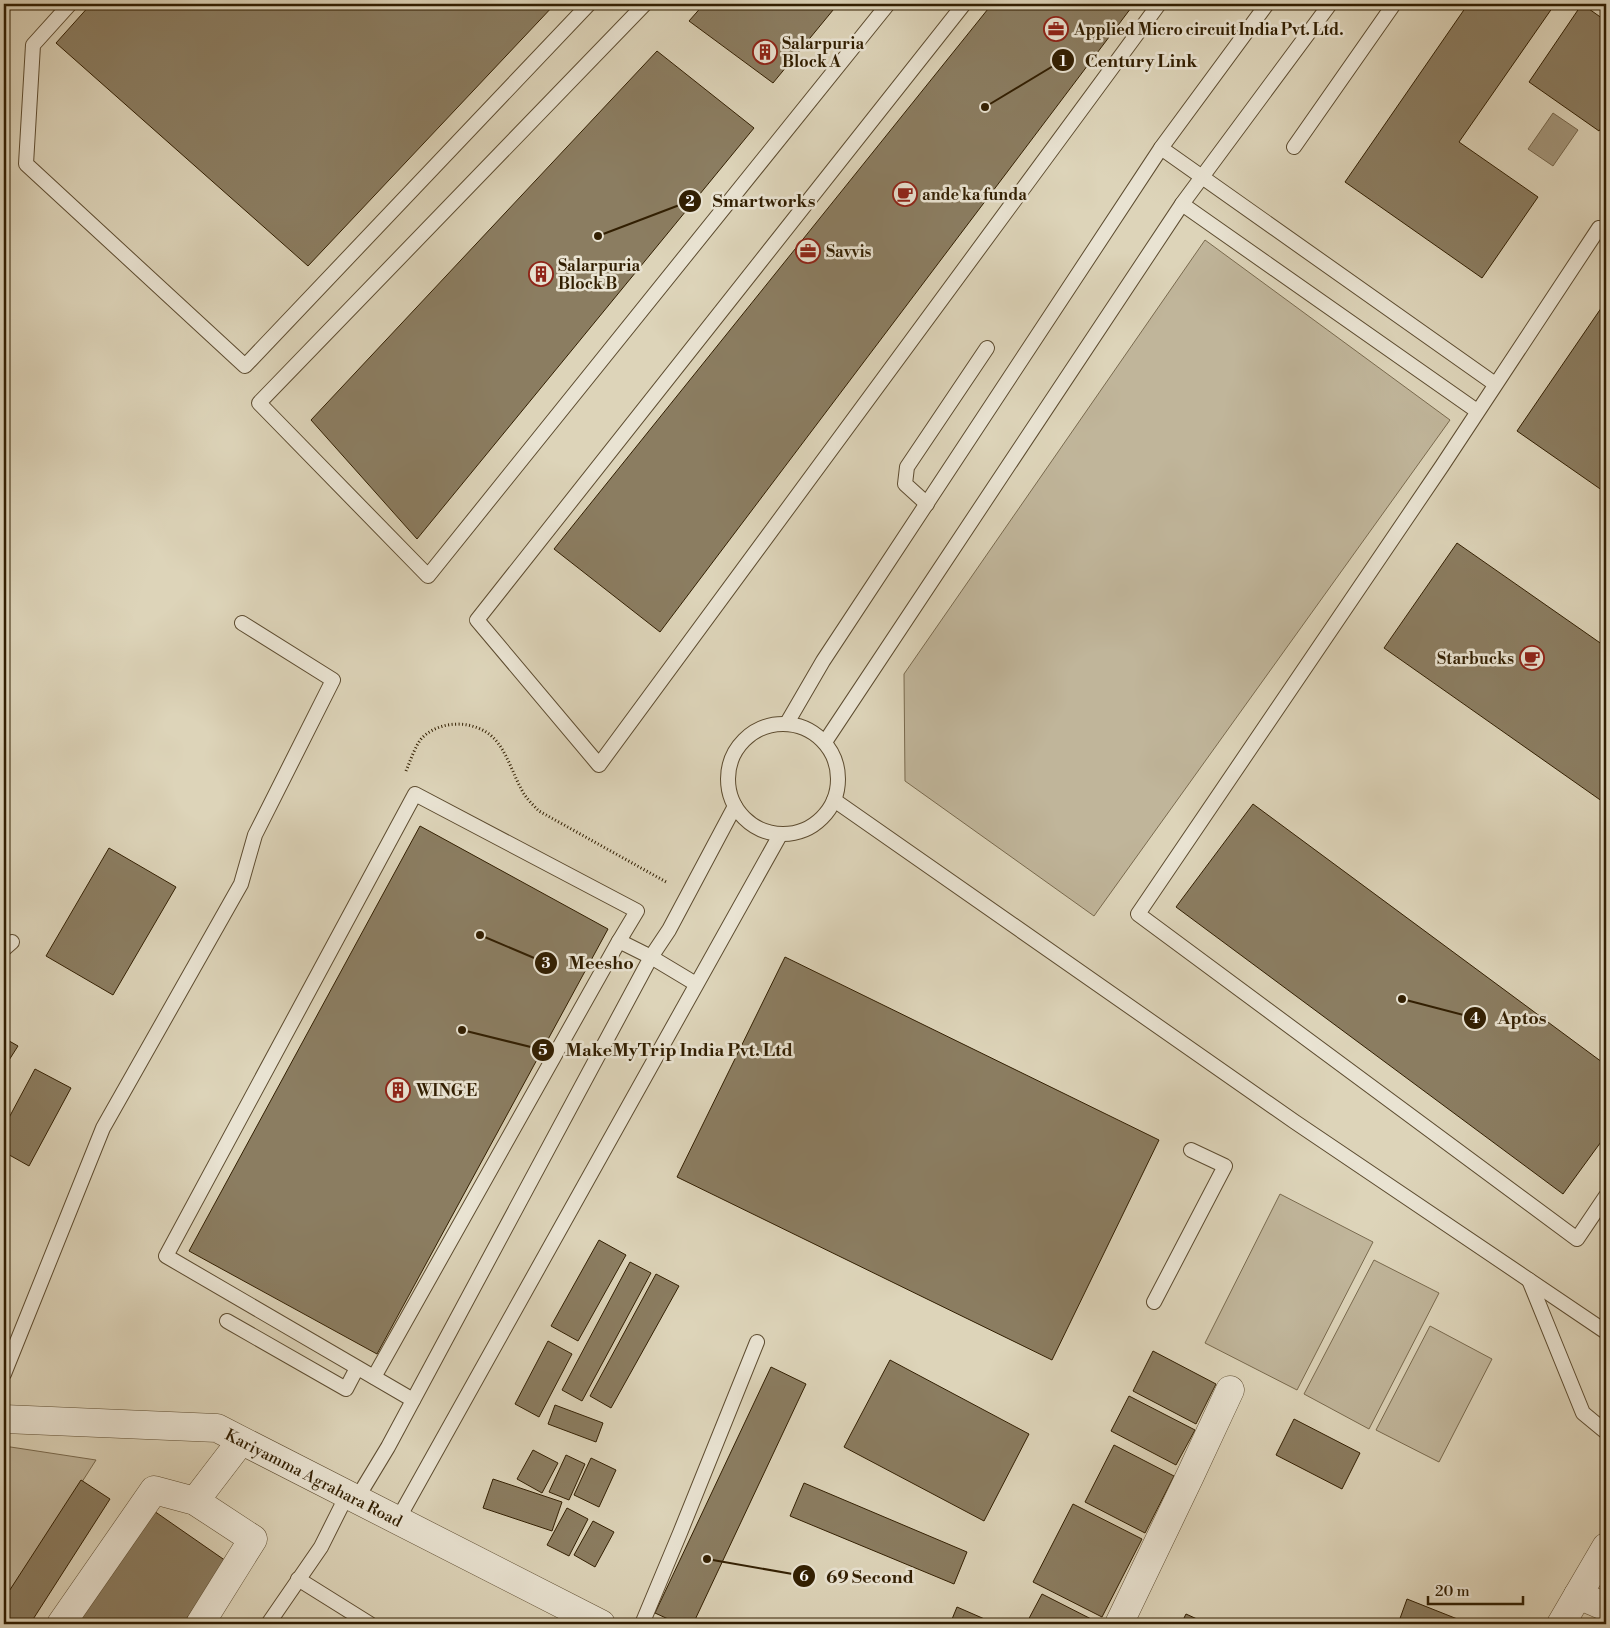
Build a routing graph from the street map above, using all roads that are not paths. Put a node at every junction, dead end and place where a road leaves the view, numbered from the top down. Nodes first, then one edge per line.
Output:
1 (70, 4) edge
2 (589, 4) edge
3 (646, 4) edge
4 (888, 4) edge
5 (964, 4) edge
6 (1158, 4) edge
7 (1267, 4) edge
8 (1330, 4) edge
9 (1394, 4) edge
10 (1294, 147) dead end
11 (1161, 148) junction
12 (1202, 176) junction
13 (1182, 204) junction
14 (1606, 233) edge
15 (987, 348) dead end
16 (1495, 384) junction
17 (1478, 411) junction
18 (927, 504) junction
19 (242, 623) dead end
20 (787, 724) junction
21 (825, 742) junction
22 (834, 800) junction
23 (735, 806) junction
24 (780, 835) junction
25 (619, 941) junction
26 (651, 957) junction
27 (696, 984) junction
28 (1191, 1150) dead end
29 (1606, 1196) edge
30 (1529, 1280) junction
31 (1154, 1302) dead end
32 (227, 1322) dead end
33 (1606, 1332) edge
34 (757, 1342) dead end
35 (357, 1368) junction
36 (4, 1374) edge
37 (374, 1378) junction
38 (1230, 1390) dead end
39 (414, 1400) junction
40 (4, 1420) edge
41 (1606, 1432) edge
42 (241, 1441) junction
43 (352, 1498) junction
44 (195, 1501) junction
45 (397, 1521) junction
46 (1606, 1547) edge
47 (298, 1579) junction
48 (1578, 1595) junction
49 (1606, 1607) edge
50 (61, 1624) edge
51 (200, 1624) edge
52 (268, 1624) edge
53 (370, 1624) edge
54 (600, 1624) edge
55 (642, 1624) edge
56 (1119, 1624) edge
57 (1561, 1624) edge

1 - 2 lane
3 - 4 lane
5 - 6 lane
7 - 11 lane
8 - 12 lane
9 - 10 lane
11 - 12 lane
11 - 18 lane
12 - 13 lane
12 - 16 lane
13 - 17 lane
13 - 21 lane
14 - 16 lane
15 - 18 lane
16 - 17 lane
17 - 29 lane
18 - 20 lane
19 - 36 lane
20 - 21 lane
20 - 23 lane
21 - 22 lane
22 - 24 lane
22 - 30 lane
23 - 24 lane
23 - 26 lane
24 - 27 lane
25 - 26 lane
25 - 35 lane
25 - 37 lane
26 - 27 lane
26 - 39 lane
27 - 45 lane
28 - 31 lane
30 - 33 lane
30 - 41 lane
32 - 35 lane
34 - 55 lane
35 - 37 lane
37 - 39 lane
38 - 56 street
39 - 43 lane
40 - 42 street, Kariyamma Agrahara Road
42 - 43 street, Kariyamma Agrahara Road
42 - 44 street
43 - 45 street, Kariyamma Agrahara Road
43 - 47 lane
44 - 50 street
44 - 51 street
45 - 54 street, Kariyamma Agrahara Road
46 - 48 street
47 - 52 lane
47 - 53 lane
48 - 49 street
48 - 57 street

